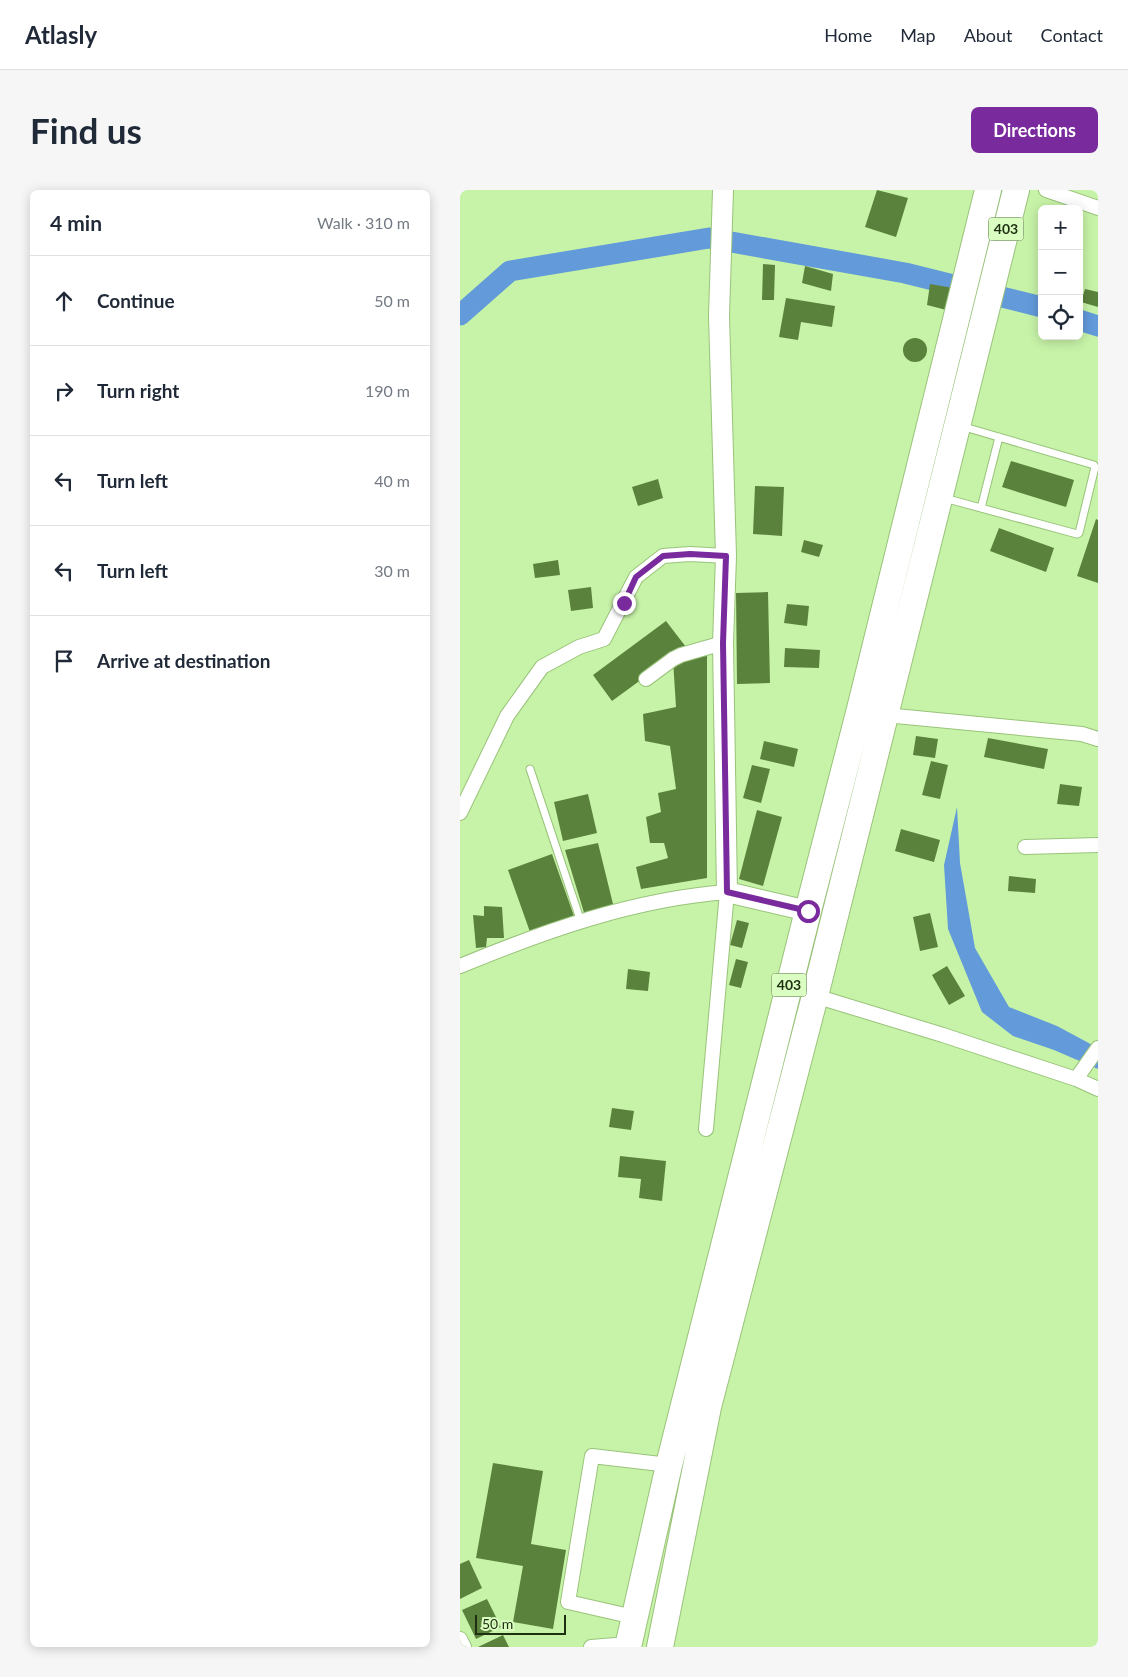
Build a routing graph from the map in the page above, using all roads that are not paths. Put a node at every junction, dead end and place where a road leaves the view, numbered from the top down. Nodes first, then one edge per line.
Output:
1 (723, 190) edge
2 (988, 190) edge
3 (1016, 190) edge
4 (1046, 190) edge
5 (1098, 208) edge
6 (983, 266) junction
7 (968, 326) junction
8 (956, 425) junction
9 (999, 438) junction
10 (939, 497) junction
11 (981, 508) junction
12 (726, 556) junction
13 (723, 643) junction
14 (646, 679) dead end
15 (885, 715) junction
16 (1098, 739) edge
17 (530, 768) dead end
18 (460, 813) edge
19 (1098, 845) edge
20 (1025, 846) dead end
21 (727, 892) junction
22 (808, 911) junction
23 (581, 922) junction
24 (460, 966) edge
25 (815, 996) junction
26 (1098, 1048) edge
27 (1080, 1074) junction
28 (1098, 1088) edge
29 (706, 1129) dead end
30 (669, 1465) junction
31 (634, 1616) junction
32 (460, 1639) edge
33 (628, 1646) edge
34 (464, 1647) edge
35 (591, 1647) edge
36 (660, 1647) edge

1 - 12 street
2 - 6 highway, 403
3 - 6 highway, 403
4 - 5 street
6 - 7 highway, 403
7 - 8 highway, 403
7 - 22 highway, 403
8 - 9 lane
8 - 10 highway, 403
9 - 11 lane
9 - 11 lane
10 - 11 lane
10 - 15 highway, 403
12 - 13 street
12 - 18 street
13 - 14 street
13 - 21 street
15 - 16 street
15 - 25 highway, 403
17 - 23 lane
19 - 20 street
21 - 22 street
21 - 23 street
21 - 29 street
22 - 30 highway, 403
23 - 24 street
25 - 27 street
25 - 36 highway, 403
26 - 27 street
27 - 28 street
30 - 31 highway, 403
30 - 31 street
31 - 33 highway, 403
32 - 34 street
33 - 35 street

